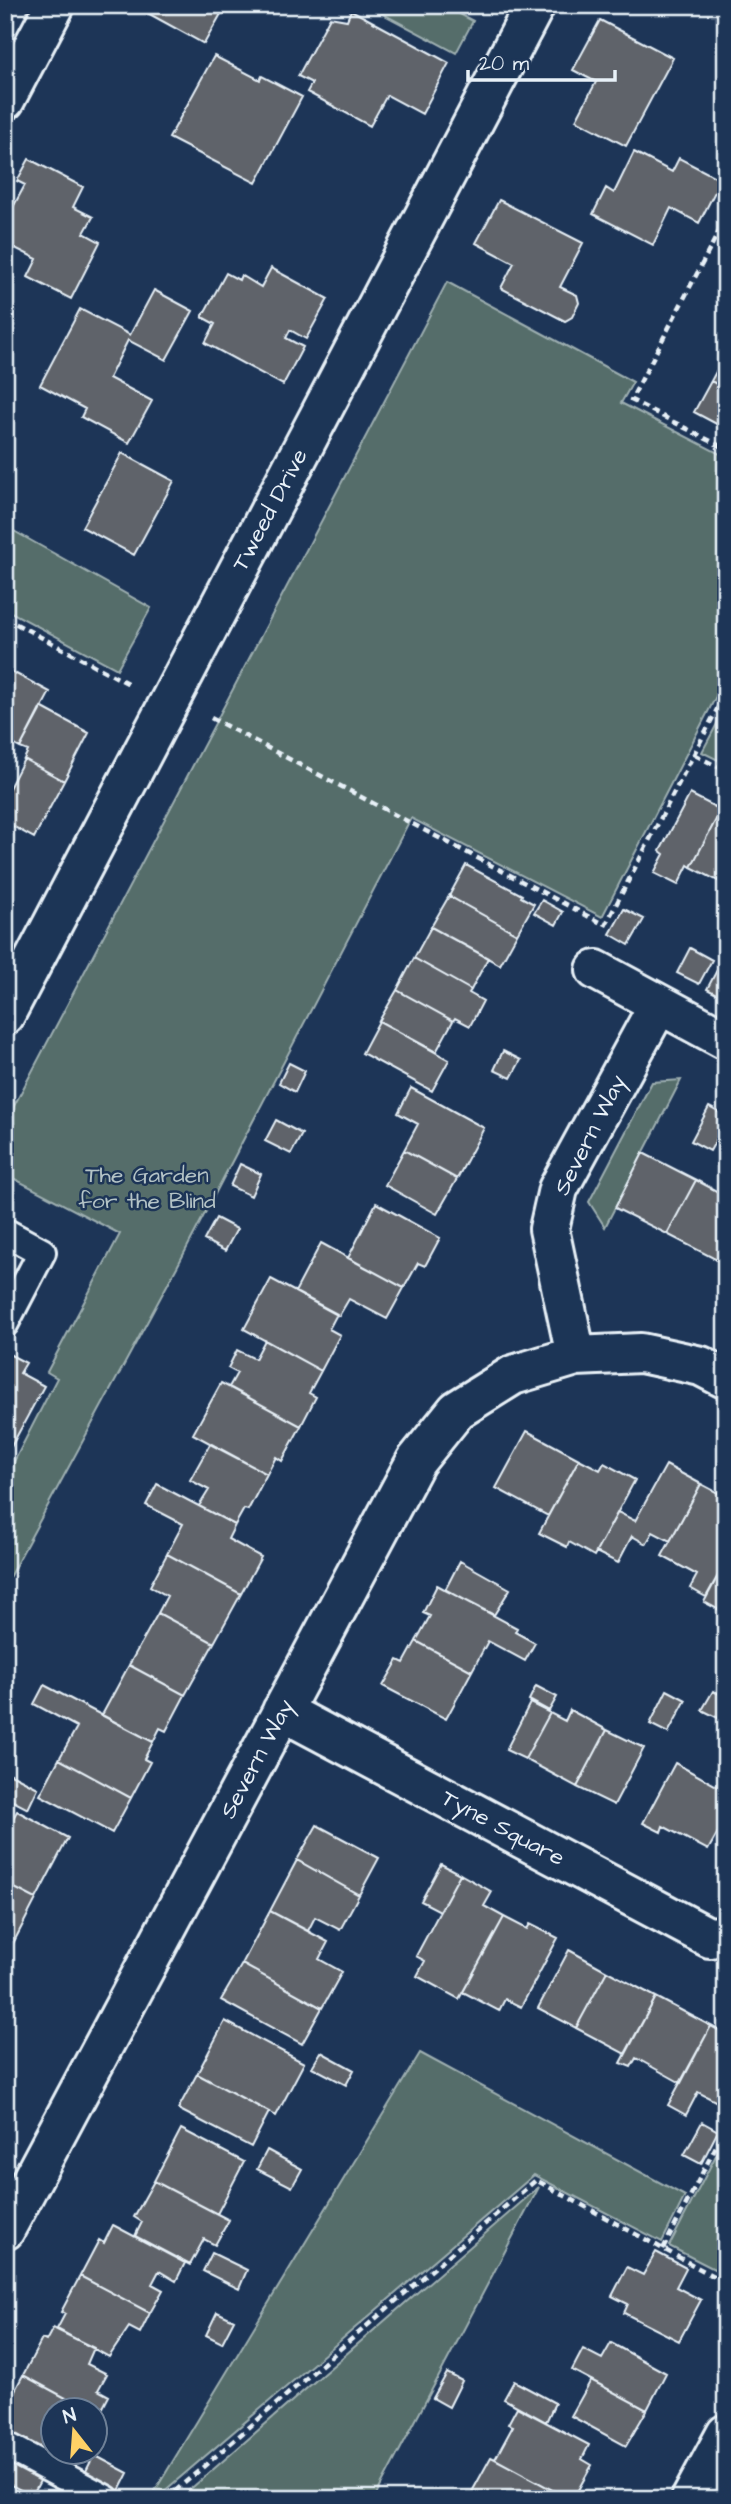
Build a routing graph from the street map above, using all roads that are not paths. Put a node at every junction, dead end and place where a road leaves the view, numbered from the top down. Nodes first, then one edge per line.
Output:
1 (55, 5) edge
2 (536, 5) edge
3 (5, 100) edge
4 (596, 970) dead end
5 (659, 1004) junction
6 (5, 1015) edge
7 (726, 1040) edge
8 (5, 1231) edge
9 (5, 1323) edge
10 (576, 1356) junction
11 (726, 1379) edge
12 (282, 1711) junction
13 (726, 1934) edge
14 (5, 2230) edge
15 (726, 2434) edge
16 (5, 2445) edge
17 (106, 2499) edge
18 (691, 2499) edge

1 - 3 street
2 - 6 street, Tweed Drive
4 - 5 street
5 - 7 street
5 - 10 street, Severn Way
8 - 9 lane
10 - 11 street, Severn Way
10 - 12 street, Severn Way
12 - 13 street, Tyne Square
12 - 14 street, Severn Way
15 - 18 street
16 - 17 lane

